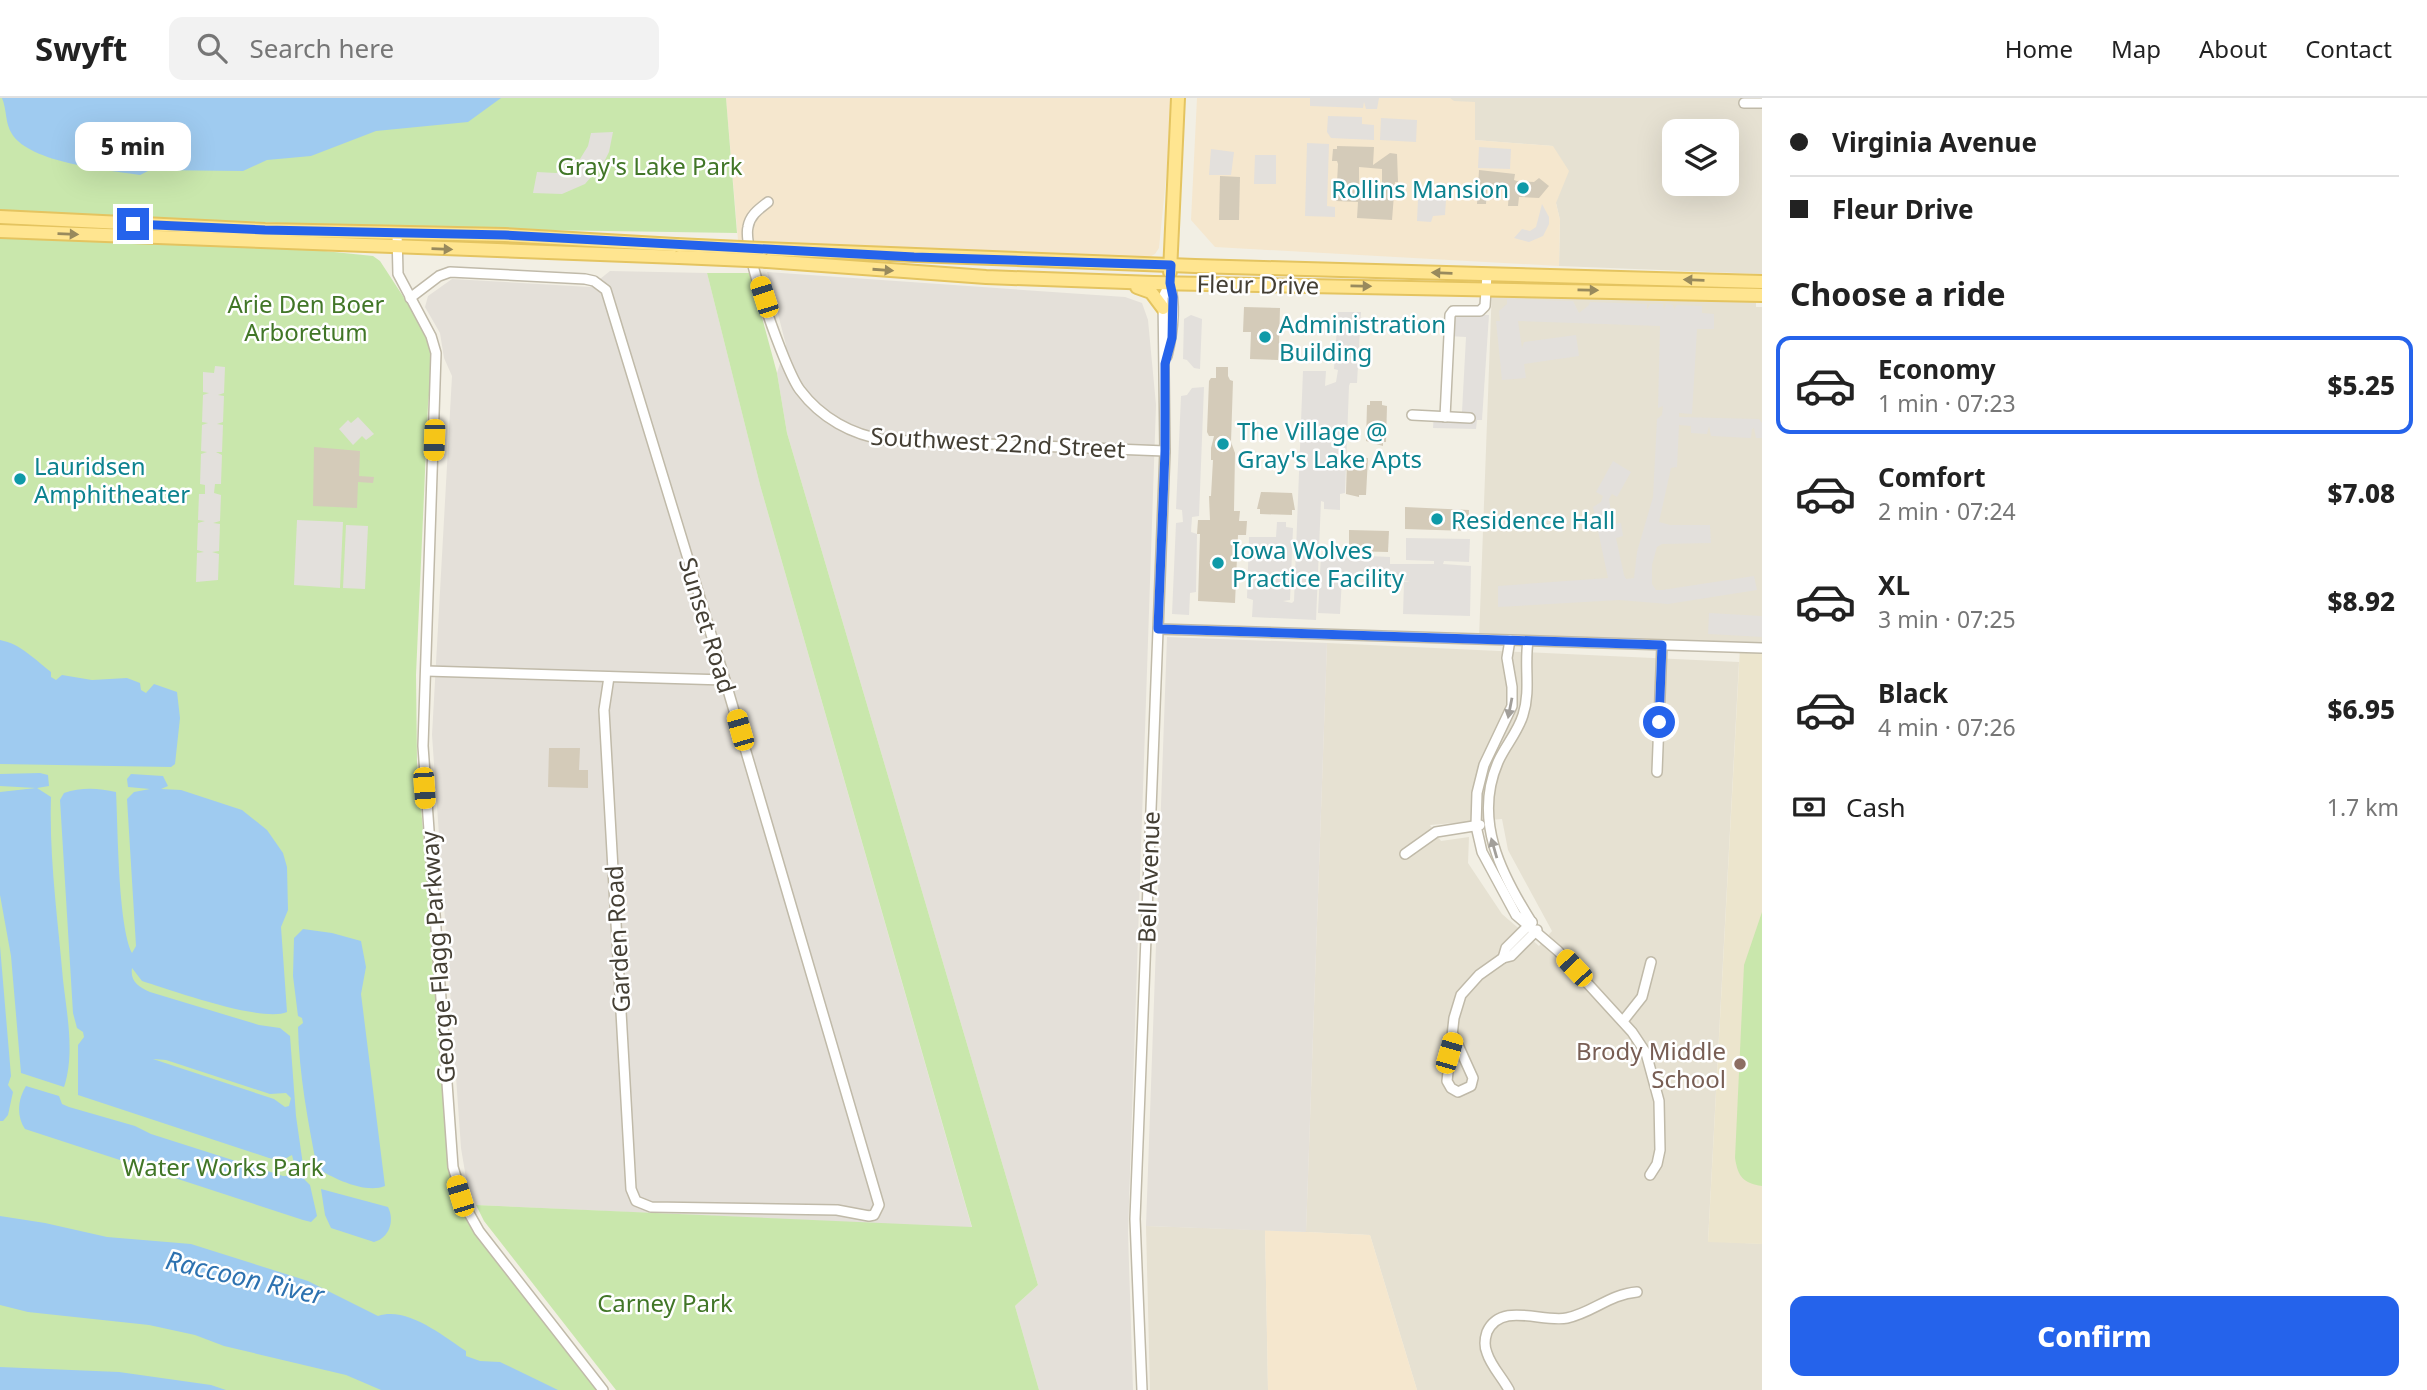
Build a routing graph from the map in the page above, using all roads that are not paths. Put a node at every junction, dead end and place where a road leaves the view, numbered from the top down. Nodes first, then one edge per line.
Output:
1 (1178, 98) edge
2 (1744, 103) dead end
3 (1762, 103) edge
4 (768, 202) dead end
5 (0, 217) edge
6 (0, 231) edge
7 (397, 233) junction
8 (397, 247) junction
9 (678, 251) junction
10 (765, 255) junction
11 (1171, 265) junction
12 (1098, 281) junction
13 (1487, 281) junction
14 (1762, 282) edge
15 (1170, 283) junction
16 (1762, 295) edge
17 (410, 298) junction
18 (1163, 308) junction
19 (1165, 364) junction
20 (1412, 415) dead end
21 (1445, 417) junction
22 (1470, 418) dead end
23 (1165, 451) junction
24 (1158, 629) junction
25 (1510, 640) junction
26 (1528, 641) junction
27 (1662, 645) junction
28 (1762, 648) edge
29 (426, 671) junction
30 (609, 677) junction
31 (725, 680) junction
32 (1500, 733) junction
33 (1512, 738) junction
34 (1657, 772) dead end
35 (1489, 824) junction
36 (1476, 826) junction
37 (1405, 853) dead end
38 (1533, 926) junction
39 (1651, 962) dead end
40 (1623, 1021) junction
41 (1454, 1036) junction
42 (1650, 1175) dead end
43 (877, 1200) joint
44 (1637, 1292) dead end
45 (603, 1390) edge
46 (1142, 1390) edge
47 (1509, 1390) edge

1 - 11 main road, Bell Avenue
2 - 3 street
4 - 23 street, Southwest 22nd Street
5 - 7 main road, Fleur Drive
6 -> 8 main road, Fleur Drive
7 - 8 street, George Flagg Parkway
7 - 9 main road, Fleur Drive
8 -> 9 main road, Fleur Drive
8 - 17 street, George Flagg Parkway
9 - 10 main road, Fleur Drive, bridge
10 - 11 main road, Fleur Drive
10 -> 12 main road, Fleur Drive
13 -> 11 main road, Fleur Drive
11 - 15 main road, Bell Avenue
12 - 15 main road, Fleur Drive
12 - 18 main road
14 -> 13 main road, Fleur Drive
15 -> 13 main road, Fleur Drive
13 -> 16 main road, Fleur Drive
13 - 21 street
15 - 18 street, Bell Avenue
15 - 19 street, Bell Avenue
17 - 29 street, George Flagg Parkway
17 - 31 street, Sunset Road
18 - 19 street, Bell Avenue
19 - 23 street, Bell Avenue
20 - 21 street
21 - 22 street
23 - 24 street, Bell Avenue
24 - 25 street
24 - 46 street, Bell Avenue
25 - 26 street
25 -> 32 street
26 - 27 street
26 - 33 street
27 - 28 street
27 - 34 street
29 - 30 street
29 - 45 street, George Flagg Parkway
30 - 31 street
30 - 43 street, Garden Road
31 - 43 street, Sunset Road
32 - 33 street
32 - 36 street
33 - 35 street
35 - 36 street
38 -> 35 street
36 - 37 street
36 - 38 street
38 - 40 street
38 - 41 street
39 - 40 street
40 - 42 street
41 - 41 street
44 - 47 street

